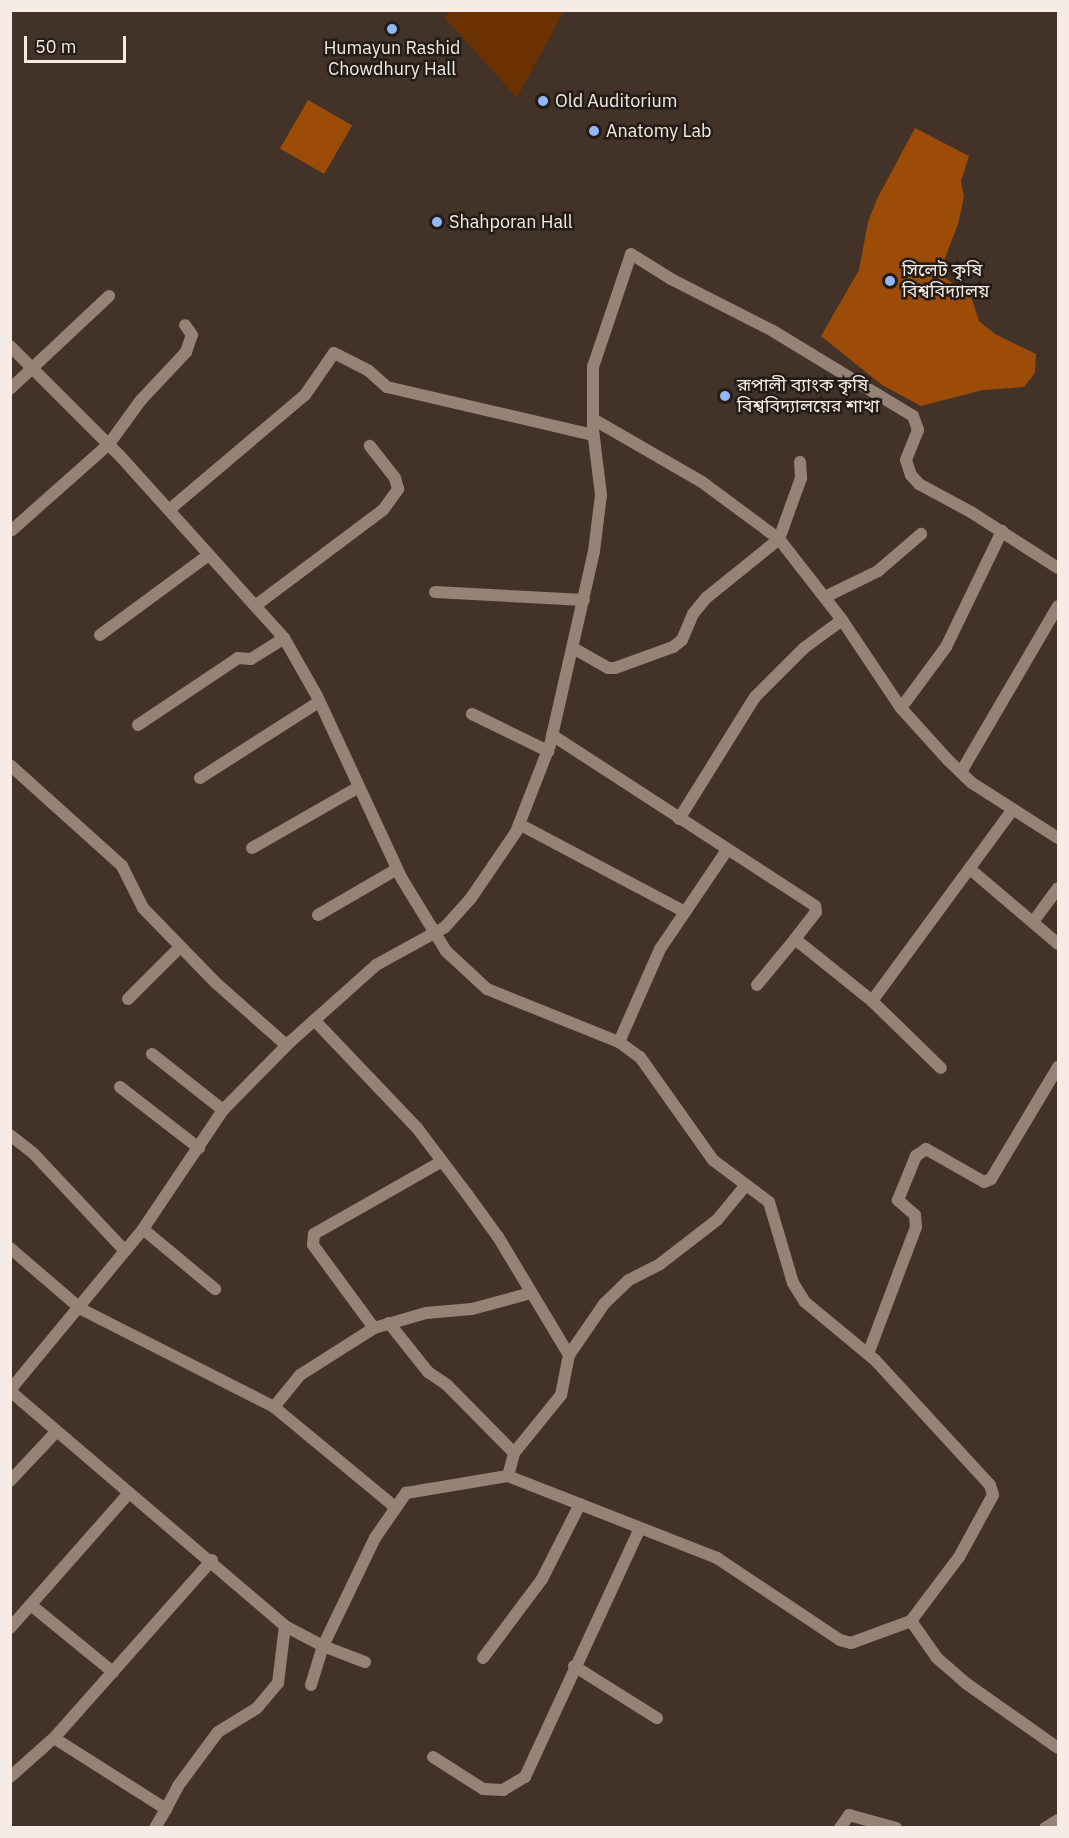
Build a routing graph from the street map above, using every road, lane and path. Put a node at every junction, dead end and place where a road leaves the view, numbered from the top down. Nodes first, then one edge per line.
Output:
1 (109, 296) dead end
2 (185, 325) dead end
3 (10, 346) edge
4 (36, 369) junction
5 (10, 389) edge
6 (593, 419) junction
7 (593, 435) junction
8 (109, 444) junction
9 (370, 446) dead end
10 (800, 462) dead end
11 (170, 509) junction
12 (12, 530) dead end
13 (1002, 531) junction
14 (921, 534) dead end
15 (779, 539) junction
16 (207, 556) junction
17 (1059, 568) edge
18 (435, 592) dead end
19 (825, 597) junction
20 (584, 600) junction
21 (255, 606) junction
22 (1059, 606) edge
23 (842, 620) junction
24 (100, 635) dead end
25 (284, 638) junction
26 (573, 648) junction
27 (319, 702) junction
28 (901, 708) junction
29 (472, 714) dead end
30 (138, 725) dead end
31 (552, 735) junction
32 (548, 751) junction
33 (10, 765) edge
34 (961, 772) junction
35 (200, 778) dead end
36 (357, 788) junction
37 (1013, 809) junction
38 (679, 819) junction
39 (519, 824) junction
40 (1059, 838) edge
41 (252, 848) dead end
42 (727, 850) junction
43 (397, 869) junction
44 (970, 869) junction
45 (1059, 888) edge
46 (685, 912) junction
47 (318, 915) dead end
48 (1033, 922) junction
49 (432, 934) junction
50 (795, 939) junction
51 (1059, 944) edge
52 (180, 947) junction
53 (757, 985) dead end
54 (128, 999) dead end
55 (872, 1001) junction
56 (314, 1020) junction
57 (620, 1042) junction
58 (286, 1045) junction
59 (152, 1054) dead end
60 (1059, 1067) edge
61 (941, 1068) dead end
62 (120, 1086) dead end
63 (223, 1110) junction
64 (10, 1135) edge
65 (199, 1148) junction
66 (441, 1162) junction
67 (746, 1185) junction
68 (143, 1229) junction
69 (10, 1248) edge
70 (124, 1250) junction
71 (214, 1289) dead end
72 (531, 1293) junction
73 (81, 1308) junction
74 (389, 1323) junction
75 (374, 1328) junction
76 (868, 1353) junction
77 (569, 1355) junction
78 (10, 1390) edge
79 (274, 1407) junction
80 (56, 1432) junction
81 (514, 1453) junction
82 (508, 1476) junction
83 (10, 1481) edge
84 (129, 1493) junction
85 (580, 1504) junction
86 (396, 1508) junction
87 (640, 1528) junction
88 (212, 1560) junction
89 (31, 1605) junction
90 (911, 1621) junction
91 (285, 1626) junction
92 (10, 1628) edge
93 (323, 1646) junction
94 (483, 1658) dead end
95 (364, 1662) dead end
96 (574, 1666) junction
97 (113, 1672) junction
98 (311, 1686) dead end
99 (657, 1718) dead end
100 (54, 1738) junction
101 (1059, 1748) edge
102 (432, 1757) dead end
103 (10, 1777) edge
104 (166, 1809) junction
105 (1059, 1820) edge
106 (155, 1827) edge
107 (840, 1827) edge
108 (896, 1827) edge
109 (1045, 1827) edge

1 - 4 street
2 - 8 street
3 - 4 street
4 - 5 street
4 - 8 street
6 - 7 street
6 - 13 street
6 - 15 street
7 - 11 street
7 - 20 street
8 - 11 street
8 - 12 street
9 - 21 street
10 - 15 street
11 - 16 street
13 - 17 street
13 - 28 street
14 - 19 street
15 - 19 street
15 - 26 street
16 - 21 street
16 - 24 street
18 - 20 street
19 - 23 street
20 - 26 street
21 - 25 street
22 - 34 street
23 - 28 street
23 - 38 street
25 - 27 street
25 - 30 street
26 - 31 street
27 - 35 street
27 - 36 street
28 - 34 street
29 - 32 street
31 - 32 street
31 - 38 street
32 - 39 street
33 - 52 street
34 - 37 street
36 - 41 street
36 - 43 street
37 - 40 street
37 - 44 street
38 - 42 street
39 - 46 street
39 - 49 street
42 - 46 street
42 - 50 street
43 - 47 street
43 - 49 street
44 - 48 street
44 - 55 street
45 - 48 street
46 - 57 street
48 - 51 street
49 - 56 street
49 - 57 street
50 - 53 street
50 - 55 street
52 - 54 street
52 - 58 street
55 - 61 street
56 - 58 street
56 - 66 street
57 - 67 street
58 - 63 street
59 - 63 street
60 - 76 street
62 - 65 street
63 - 65 street
64 - 70 street
65 - 68 street
66 - 72 street
66 - 75 street
67 - 76 street
67 - 77 street
68 - 70 street
68 - 71 street
69 - 73 street
70 - 73 street
72 - 74 street
72 - 77 street
73 - 78 street
73 - 79 street
74 - 75 street
74 - 81 street
75 - 79 street
76 - 90 street
77 - 81 street
78 - 80 street
79 - 86 street
80 - 83 street
80 - 84 street
81 - 82 street
82 - 85 street
82 - 86 street
84 - 88 street
84 - 89 street
85 - 87 street
85 - 94 street
86 - 93 street
87 - 90 street
87 - 96 street
88 - 91 street
88 - 97 street
89 - 92 street
89 - 97 street
90 - 101 street
91 - 93 street
91 - 104 street
93 - 95 street
93 - 98 street
96 - 99 street
96 - 102 street
97 - 100 street
100 - 103 street
100 - 104 street
104 - 106 street
105 - 109 street
107 - 108 street

